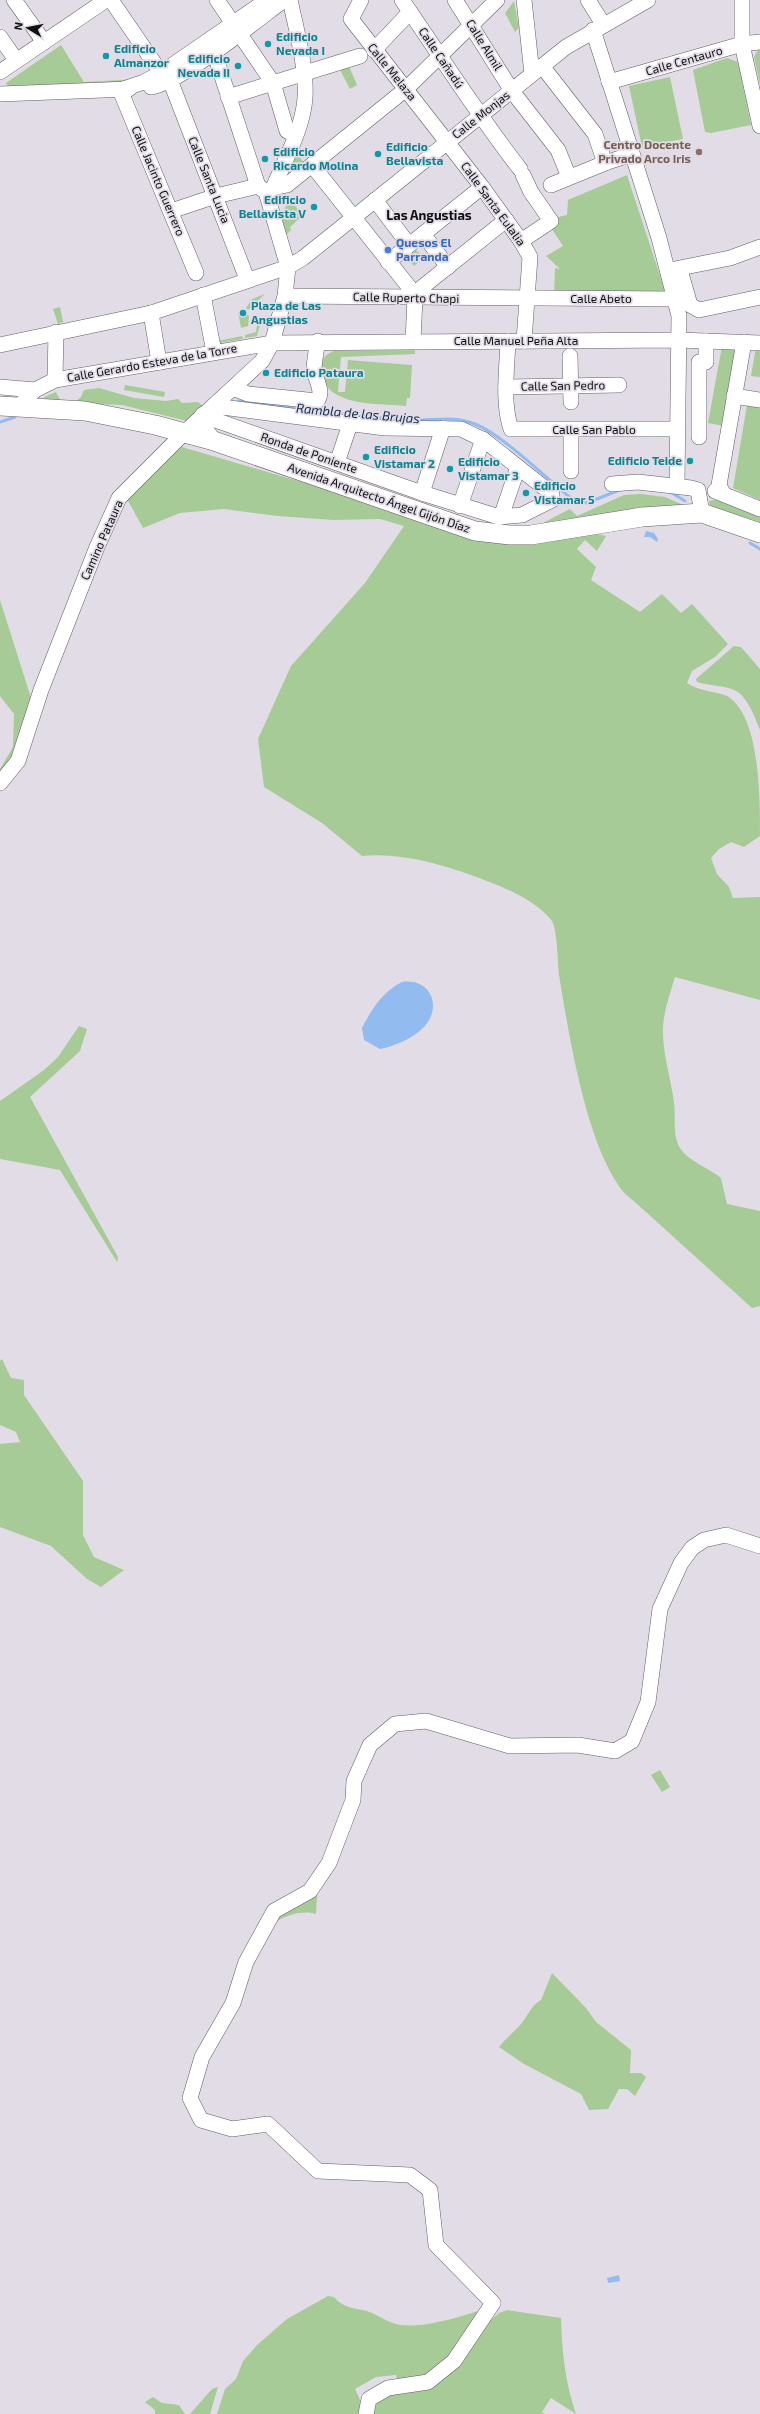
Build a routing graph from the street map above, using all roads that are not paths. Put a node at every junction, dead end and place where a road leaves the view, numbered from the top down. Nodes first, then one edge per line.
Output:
1 (14, 0) edge
2 (106, 0) edge
3 (111, 0) edge
4 (217, 0) edge
5 (267, 0) edge
6 (284, 0) edge
7 (290, 0) edge
8 (361, 0) edge
9 (455, 0) edge
10 (496, 0) edge
11 (524, 0) edge
12 (588, 0) edge
13 (648, 0) edge
14 (742, 0) edge
15 (406, 6) edge
16 (471, 27) junction
17 (598, 27) junction
18 (236, 29) junction
19 (0, 37) edge
20 (44, 42) junction
21 (760, 42) edge
22 (742, 44) junction
23 (374, 50) junction
24 (214, 52) junction
25 (440, 55) junction
26 (360, 56) dead end
27 (16, 60) junction
28 (537, 70) junction
29 (0, 72) edge
30 (304, 74) junction
31 (166, 76) junction
32 (609, 82) junction
33 (273, 83) junction
34 (406, 89) junction
35 (120, 90) junction
36 (512, 90) junction
37 (0, 94) edge
38 (228, 97) junction
39 (479, 116) junction
40 (760, 126) edge
41 (295, 134) junction
42 (447, 142) junction
43 (632, 154) junction
44 (605, 163) junction
45 (312, 165) junction
46 (280, 171) junction
47 (297, 176) junction
48 (569, 177) junction
49 (551, 185) dead end
50 (482, 187) junction
51 (266, 189) junction
52 (216, 196) junction
53 (374, 200) junction
54 (171, 211) junction
55 (353, 218) junction
56 (506, 220) junction
57 (423, 234) junction
58 (521, 241) junction
59 (409, 245) junction
60 (760, 247) edge
61 (388, 262) junction
62 (288, 267) junction
63 (448, 267) junction
64 (674, 270) junction
65 (196, 273) dead end
66 (247, 279) junction
67 (203, 296) junction
68 (285, 296) junction
69 (760, 297) edge
70 (414, 298) junction
71 (674, 299) junction
72 (527, 300) junction
73 (151, 313) junction
74 (56, 332) junction
75 (678, 340) junction
76 (318, 341) junction
77 (413, 341) junction
78 (508, 341) junction
79 (524, 341) junction
80 (706, 341) junction
81 (744, 342) junction
82 (272, 343) junction
83 (760, 343) edge
84 (0, 345) edge
85 (214, 352) junction
86 (570, 356) dead end
87 (160, 362) junction
88 (55, 380) junction
89 (619, 385) dead end
90 (0, 387) edge
91 (506, 387) junction
92 (570, 387) junction
93 (233, 388) junction
94 (35, 390) junction
95 (734, 396) junction
96 (760, 400) edge
97 (571, 402) dead end
98 (9, 407) edge
99 (209, 411) junction
100 (350, 424) junction
101 (443, 428) junction
102 (571, 430) junction
103 (677, 430) junction
104 (184, 432) junction
105 (699, 437) dead end
106 (483, 439) junction
107 (211, 440) junction
108 (337, 463) junction
109 (518, 467) junction
110 (571, 471) dead end
111 (612, 484) dead end
112 (677, 486) junction
113 (422, 493) junction
114 (723, 493) junction
115 (701, 504) junction
116 (460, 506) junction
117 (760, 509) edge
118 (507, 523) junction
119 (760, 533) edge
120 (0, 783) edge
121 (760, 1546) edge
122 (366, 2414) edge

1 - 20 street
2 - 20 street
3 - 31 street, Calle Santa Lucia
4 - 18 street
5 - 18 street
6 - 18 street
7 - 30 street
8 - 23 street, Calle Melaza
9 - 16 street, Calle Almil
10 - 16 street
11 - 28 street
12 - 17 street
13 - 17 street, Calle Monjas
14 - 22 street
15 - 23 street
15 - 25 street, Calle Cañadú
16 - 25 street
16 - 36 street, Calle Almil
17 - 28 street, Calle Monjas
17 - 32 street
18 - 24 street
18 - 31 street
18 - 33 street
19 - 27 street
20 - 27 street
21 - 22 street, Calle Centauro
22 - 32 street, Calle Centauro
22 - 40 street
23 - 34 street, Calle Melaza
24 - 31 street
24 - 38 street
25 - 34 street
25 - 39 street, Calle Cañadú
26 - 30 street
27 - 29 street
28 - 36 street, Calle Monjas
28 - 44 street
30 - 33 street
30 - 41 street
31 - 35 street
31 - 52 street, Calle Santa Lucia
32 - 43 street
33 - 38 street
33 - 41 street
34 - 42 street, Calle Melaza
34 - 45 street
35 - 37 street
35 - 54 street, Calle Jacinto Guerrero
36 - 39 street, Calle Monjas
36 - 48 street, Calle Almil
38 - 51 street
39 - 42 street, Calle Monjas
39 - 58 street, Calle Cañadú
41 - 46 street
42 - 50 street, Calle Santa Eulalia
42 - 53 street, Calle Monjas
43 - 44 street
43 - 64 street
44 - 48 street
45 - 47 street
45 - 55 street
46 - 47 street
46 - 51 street
47 - 51 street
48 - 49 street
50 - 56 street, Calle Santa Eulalia
50 - 57 street
51 - 52 street
51 - 62 street
52 - 54 street
52 - 66 street, Calle Santa Lucia
53 - 55 street, Calle Monjas
53 - 59 street
54 - 65 street, Calle Jacinto Guerrero
55 - 61 street
55 - 62 street, Calle Monjas
56 - 58 street, Calle Santa Eulalia
56 - 63 street
57 - 59 street
57 - 63 street
58 - 72 street, Calle Santa Eulalia
59 - 61 street
60 - 64 street
61 - 70 street
62 - 66 street, Calle Monjas
62 - 68 street
63 - 70 street
64 - 69 street
64 - 71 street
66 - 67 street, Calle Monjas
67 - 73 street, Calle Monjas
67 - 85 street
68 - 70 street, Calle Ruperto Chapi
68 - 82 street
70 - 72 street, Calle Ruperto Chapi
70 - 77 street
71 - 72 street, Calle Abeto
71 - 75 street
72 - 79 street, Calle Santa Eulalia
73 - 74 street, Calle Monjas
73 - 87 street
74 - 84 street, Calle Monjas
74 - 88 street
75 - 79 street, Calle Manuel Peña Alta
75 - 80 street, Calle Manuel Peña Alta
75 - 103 street
76 - 77 street, Calle Manuel Peña Alta
76 - 82 street, Calle Manuel Peña Alta
76 - 93 street
77 - 78 street, Calle Manuel Peña Alta
78 - 79 street, Calle Manuel Peña Alta
78 - 91 street
80 - 81 street, Calle Manuel Peña Alta
80 - 105 street
81 - 83 street, Calle Manuel Peña Alta
81 - 95 street
82 - 85 street, Calle Gerardo Esteva de la Torre
82 - 93 street, Camino Pataura
85 - 87 street, Calle Gerardo Esteva de la Torre
86 - 92 street
87 - 88 street, Calle Gerardo Esteva de la Torre
88 - 94 street, Calle Gerardo Esteva de la Torre
89 - 92 street, Calle San Pedro
90 - 94 street
91 - 92 street, Calle San Pedro
91 - 102 street, Calle San Pablo
92 - 97 street
93 - 99 street, Camino Pataura
94 - 98 street, Calle Gerardo Esteva de la Torre
95 - 96 street
95 - 114 street
98 - 104 main road, Avenida Arquitecto Ángel Gijón Díaz
99 - 100 street
99 - 104 street, Camino Pataura
99 - 107 main road
99 - 108 street, Ronda de Poniente
100 - 101 street
100 - 108 street
101 - 106 street
101 - 113 street
102 - 103 street, Calle San Pablo
102 - 110 street
103 - 112 street
104 - 107 main road, Avenida Arquitecto Ángel Gijón Díaz
104 - 120 street, Camino Pataura
106 - 109 street
106 - 116 street
107 - 118 main road, Avenida Arquitecto Ángel Gijón Díaz
108 - 113 street, Ronda de Poniente
109 - 118 street
109 - 118 street
111 - 112 street
112 - 115 street
113 - 116 street, Ronda de Poniente
114 - 115 street
114 - 117 street
115 - 118 main road, Avenida Arquitecto Ángel Gijón Díaz
115 - 119 main road, Avenida Arquitecto Ángel Gijón Díaz
116 - 118 street, Ronda de Poniente
121 - 122 street

